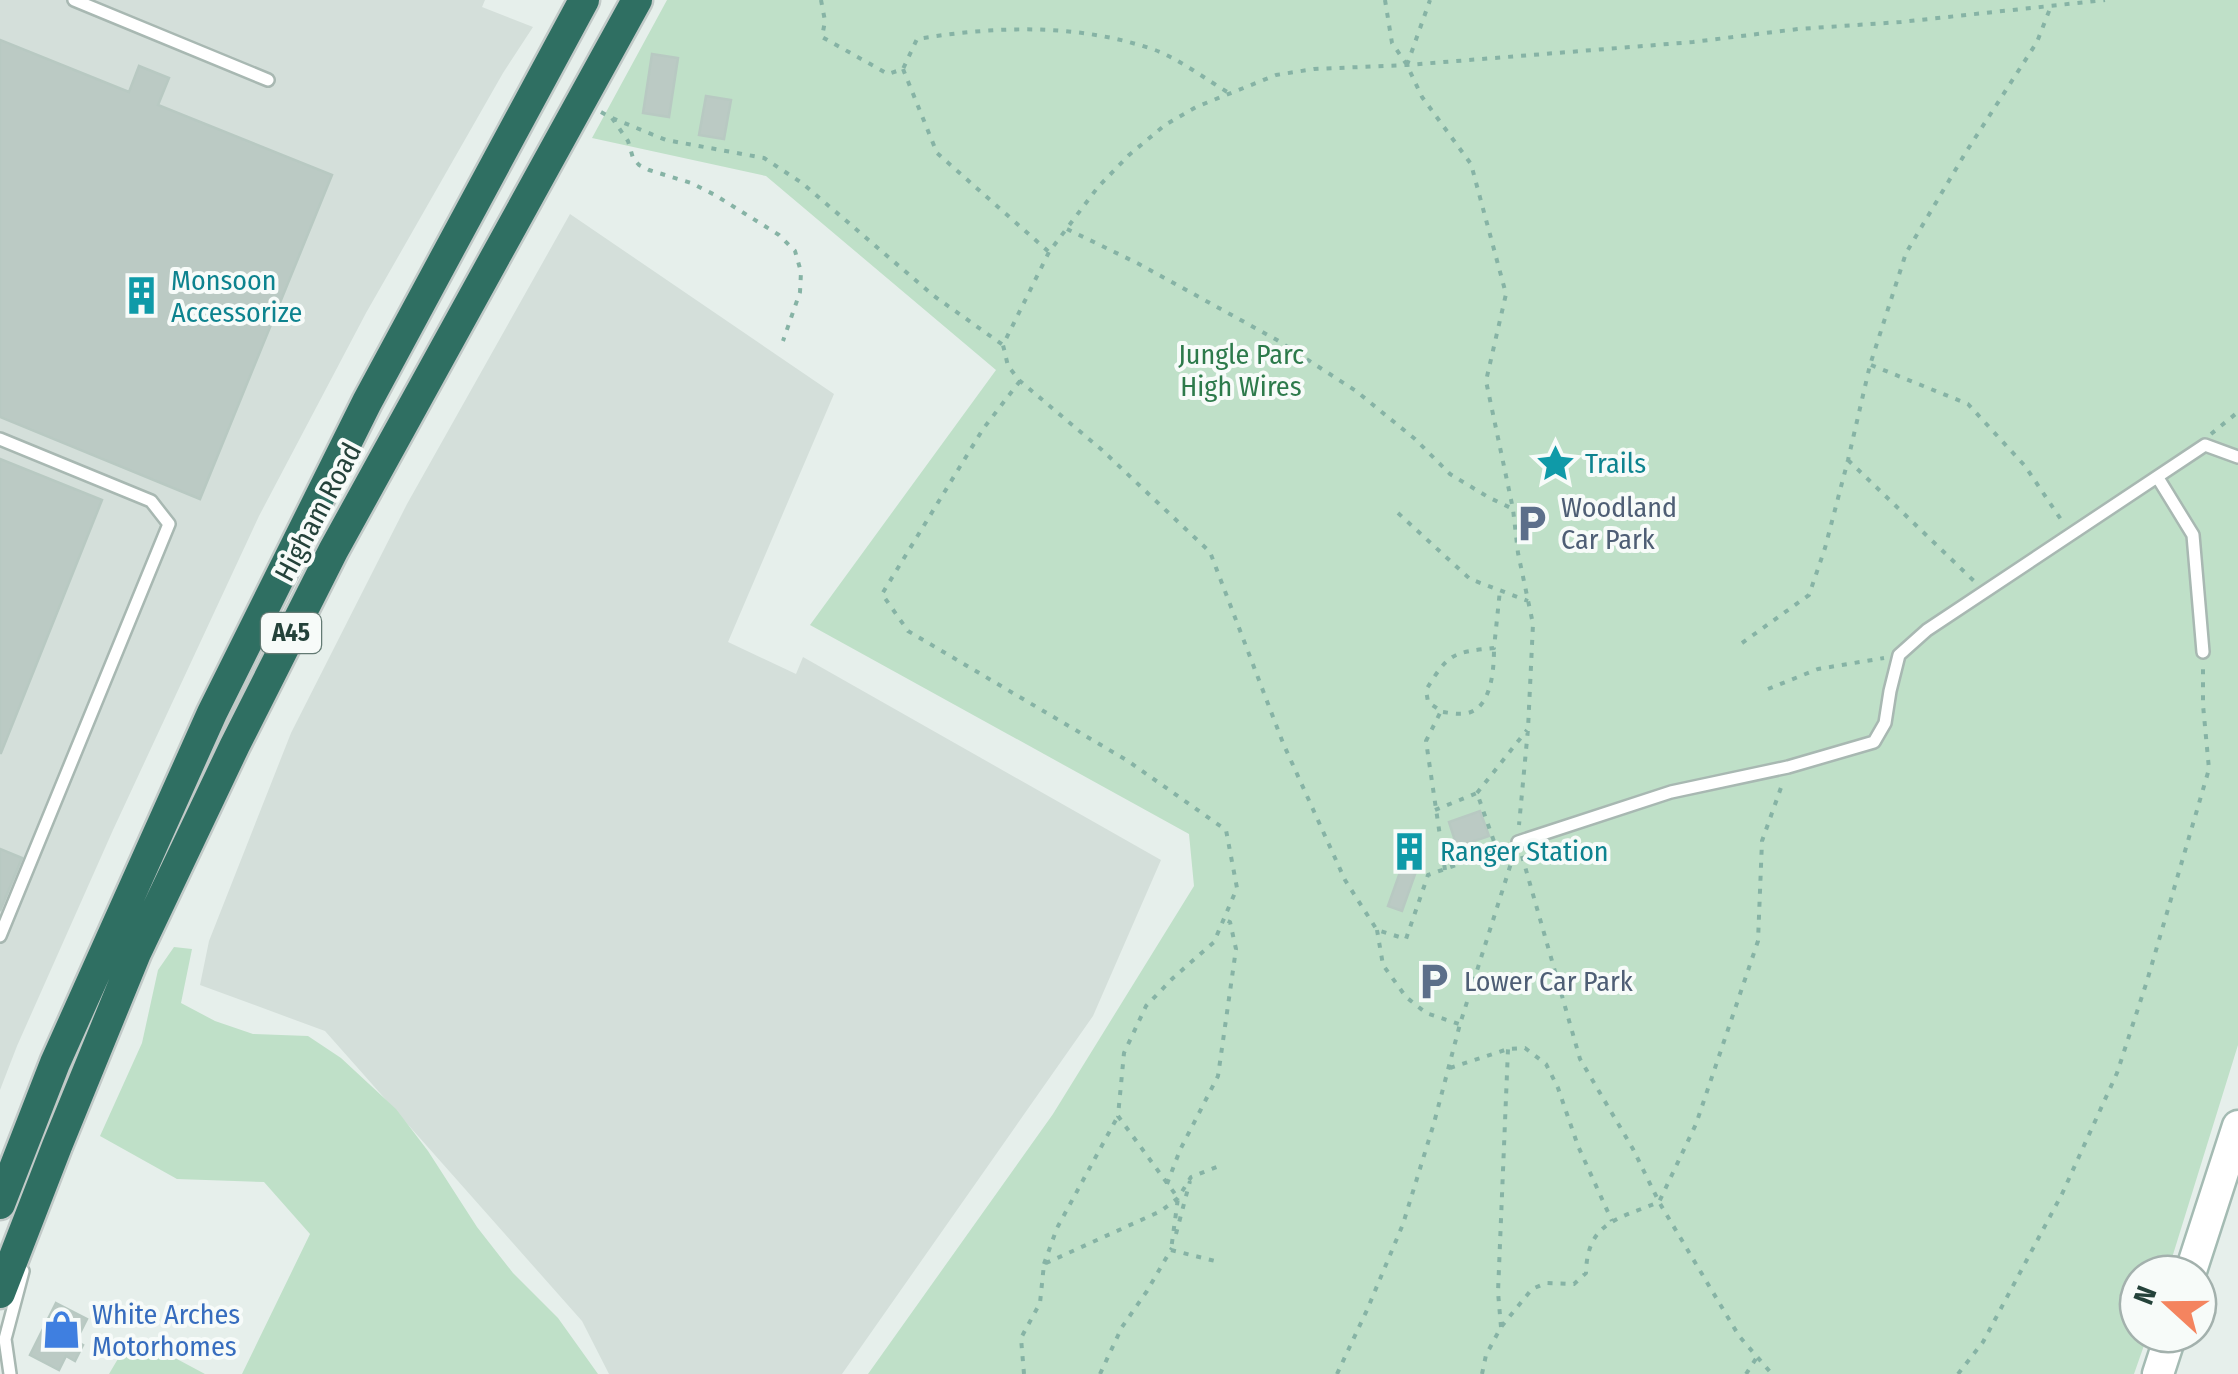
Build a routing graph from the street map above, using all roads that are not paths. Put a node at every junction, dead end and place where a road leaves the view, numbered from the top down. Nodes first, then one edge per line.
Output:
1 (74, 0) edge
2 (584, 0) edge
3 (637, 0) edge
4 (268, 80) dead end
5 (0, 440) edge
6 (2238, 457) edge
7 (2158, 478) junction
8 (2203, 652) road end
9 (1518, 842) road end
10 (0, 936) edge
11 (2238, 1126) edge
12 (57, 1146) junction
13 (0, 1204) edge
14 (2196, 1254) edge
15 (0, 1293) edge
16 (10, 1374) edge

1 - 4 lane
2 - 13 highway, Higham Road / A45
3 - 12 highway, Higham Road / A45
5 - 10 lane
6 - 7 lane
7 - 8 lane
7 - 9 lane
11 - 14 main road
12 - 15 highway, Higham Road / A45
12 - 16 lane

